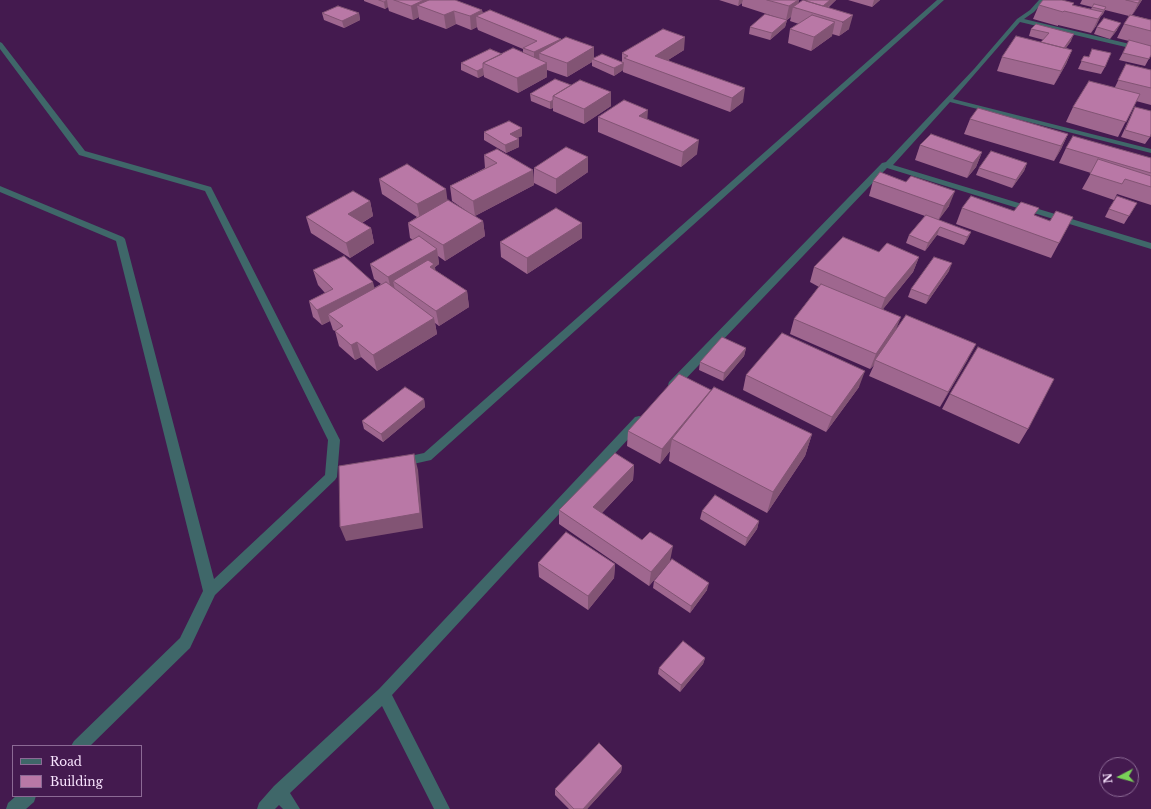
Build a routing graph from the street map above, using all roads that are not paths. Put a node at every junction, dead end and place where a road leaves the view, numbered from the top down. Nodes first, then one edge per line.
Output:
1 (941, 0) edge
2 (1042, 0) edge
3 (1019, 20) junction
4 (0, 44) edge
5 (1151, 51) edge
6 (949, 100) junction
7 (1151, 152) edge
8 (885, 165) junction
9 (0, 189) edge
10 (1151, 246) edge
11 (668, 390) edge
12 (646, 413) edge
13 (390, 464) edge
14 (210, 591) junction
15 (384, 694) junction
16 (80, 745) edge
17 (280, 792) junction
18 (27, 797) edge
19 (14, 809) edge
20 (265, 809) edge
21 (292, 809) edge
22 (442, 809) edge

1 - 13 street
2 - 3 street
3 - 5 street
3 - 6 street
4 - 14 street
6 - 7 street
6 - 8 street
8 - 10 street
8 - 11 street
9 - 14 street
12 - 15 street
14 - 16 street
15 - 17 street
15 - 22 street
17 - 20 street
17 - 21 street
18 - 19 street

